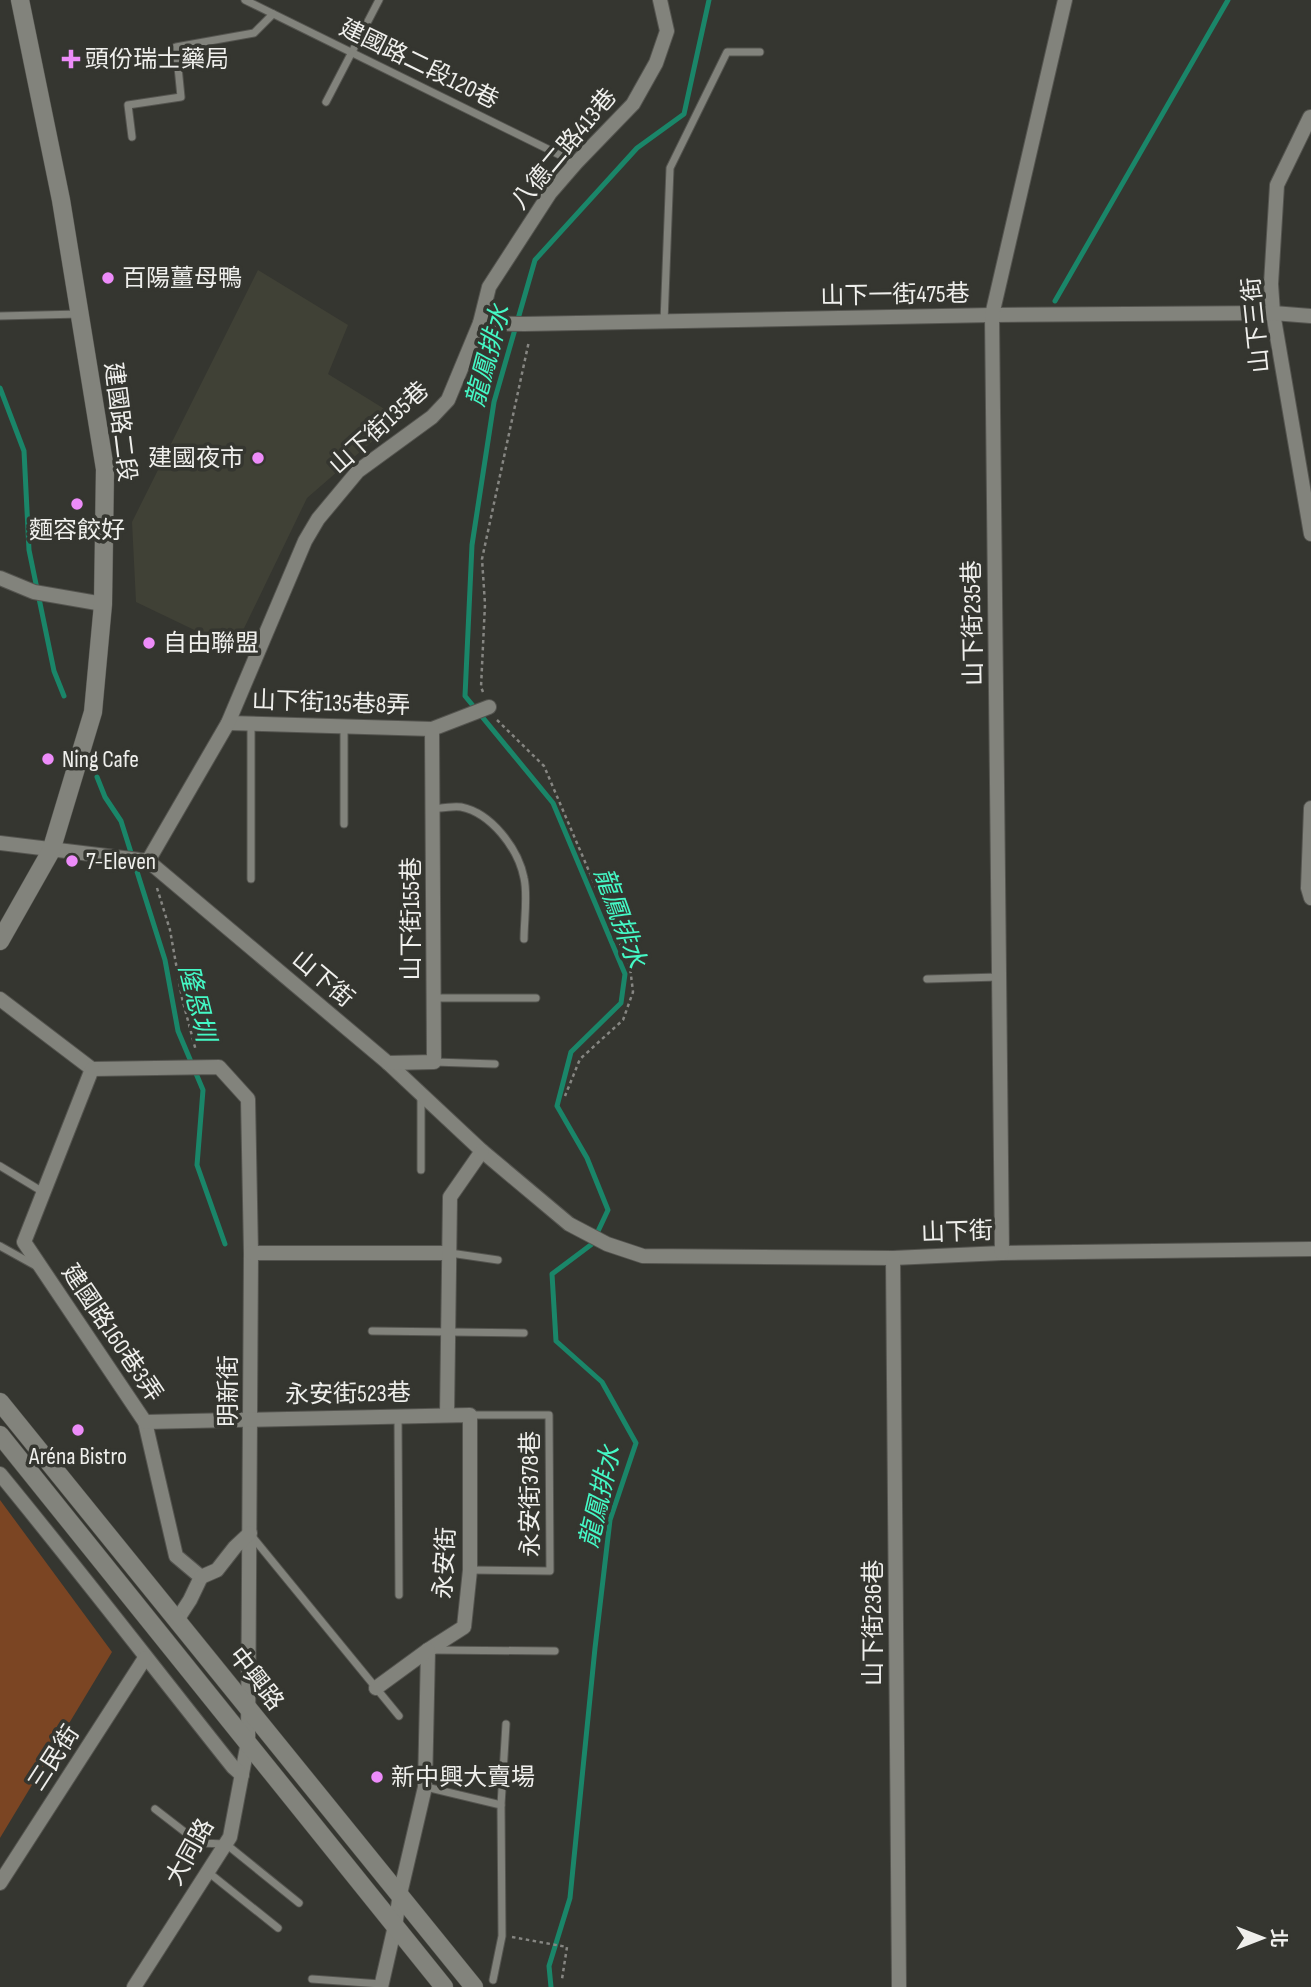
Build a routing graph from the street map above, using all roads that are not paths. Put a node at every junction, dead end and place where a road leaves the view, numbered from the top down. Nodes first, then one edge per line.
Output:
1 (20, 0) edge
2 (245, 0) edge
3 (379, 0) edge
4 (660, 0) edge
5 (1065, 0) edge
6 (273, 14) junction
7 (760, 52) dead end
8 (353, 53) junction
9 (326, 102) dead end
10 (1310, 117) edge
11 (132, 137) dead end
12 (576, 163) junction
13 (1273, 313) junction
14 (80, 314) junction
15 (992, 315) junction
16 (0, 316) edge
17 (1311, 316) edge
18 (664, 322) junction
19 (480, 323) junction
20 (1311, 534) edge
21 (0, 578) edge
22 (103, 604) junction
23 (487, 708) road end
24 (228, 723) junction
25 (251, 723) junction
26 (344, 727) junction
27 (432, 729) junction
28 (433, 808) junction
29 (1311, 808) edge
30 (344, 824) dead end
31 (0, 843) edge
32 (51, 851) junction
33 (139, 860) junction
34 (251, 879) dead end
35 (1311, 898) edge
36 (524, 939) dead end
37 (0, 941) edge
38 (999, 977) junction
39 (928, 979) dead end
40 (434, 998) junction
41 (537, 998) dead end
42 (0, 999) edge
43 (434, 1062) junction
44 (388, 1063) junction
45 (495, 1063) dead end
46 (92, 1069) junction
47 (421, 1093) junction
48 (482, 1151) junction
49 (0, 1166) edge
50 (421, 1170) dead end
51 (43, 1192) junction
52 (0, 1246) edge
53 (1311, 1249) edge
54 (251, 1252) junction
55 (449, 1252) junction
56 (1002, 1253) junction
57 (893, 1258) junction
58 (498, 1259) dead end
59 (42, 1269) junction
60 (372, 1331) dead end
61 (448, 1331) junction
62 (524, 1333) dead end
63 (0, 1402) edge
64 (447, 1415) junction
65 (470, 1415) junction
66 (398, 1416) junction
67 (251, 1418) junction
68 (145, 1422) junction
69 (0, 1434) edge
70 (0, 1474) edge
71 (250, 1533) junction
72 (470, 1570) junction
73 (201, 1577) junction
74 (399, 1595) dead end
75 (177, 1620) junction
76 (428, 1650) junction
77 (555, 1651) dead end
78 (145, 1658) junction
79 (376, 1688) junction
80 (247, 1706) junction
81 (399, 1716) dead end
82 (506, 1724) dead end
83 (247, 1734) junction
84 (242, 1775) junction
85 (425, 1787) junction
86 (501, 1805) junction
87 (155, 1809) dead end
88 (226, 1844) junction
89 (208, 1872) junction
90 (0, 1884) edge
91 (400, 1895) junction
92 (299, 1903) dead end
93 (395, 1926) junction
94 (278, 1928) dead end
95 (312, 1979) dead end
96 (493, 1980) dead end
97 (382, 1985) edge
98 (134, 1987) edge
99 (444, 1987) edge
100 (474, 1987) edge
101 (899, 1987) edge

1 - 14 street, 建國路二段
2 - 6 lane, 建國路二段120巷
3 - 8 lane
4 - 12 street, 八德二路413巷
5 - 15 street, 山下街235巷
6 - 8 lane, 建國路二段120巷
6 - 11 lane
7 - 18 lane
8 - 9 lane
8 - 12 lane, 建國路二段120巷
10 - 13 street, 山下三街
12 - 19 street, 八德二路413巷
13 - 15 street, 山下一街475巷
13 - 17 street, 山下一街475巷
13 - 20 street, 山下三街
14 - 16 lane
14 - 22 street, 建國路二段
15 - 18 street, 山下一街475巷
15 - 38 street, 山下街235巷
18 - 19 street, 山下一街475巷
19 - 24 street, 山下街135巷
21 - 22 street
22 - 32 street, 建國路二段
23 - 27 street
24 - 25 street, 山下街135巷8弄
24 - 33 street, 山下街135巷
25 - 26 street, 山下街135巷8弄
25 - 34 lane
26 - 27 street, 山下街135巷8弄
26 - 30 lane
27 - 28 street, 山下街155巷
28 - 36 lane
28 - 40 street, 山下街155巷
29 - 35 street
31 - 32 street
32 - 33 street
32 - 37 street, 建國路二段
33 - 44 street, 山下街
38 - 39 lane
38 - 56 street, 山下街235巷
40 - 41 lane
40 - 43 street, 山下街155巷
42 - 46 street
43 - 44 street
43 - 45 lane
44 - 47 street, 山下街
46 - 51 street, 建國路160巷3弄
46 - 54 street, 明新街
47 - 48 street, 山下街
47 - 50 lane
48 - 55 street
48 - 57 street, 山下街
49 - 51 lane
51 - 59 street, 建國路160巷3弄
52 - 59 lane
53 - 56 street, 山下街
54 - 55 street
54 - 67 street, 明新街
55 - 58 lane
55 - 61 street
56 - 57 street, 山下街
57 - 101 street, 山下街236巷
59 - 68 street, 建國路160巷3弄
60 - 61 lane
61 - 62 lane
61 - 64 street
63 - 75 street, 中興路
64 - 65 street
64 - 66 street, 永安街523巷
65 - 72 street, 永安街
65 - 72 lane, 永安街378巷
66 - 67 street, 永安街523巷
66 - 74 lane
67 - 68 street, 永安街523巷
67 - 71 street, 明新街
68 - 73 street, 建國路160巷3弄
69 - 83 street, 中興路
70 - 78 street
71 - 73 street
71 - 79 lane
71 - 80 street, 明新街
72 - 76 street, 永安街
73 - 75 street
75 - 80 street, 中興路
76 - 77 lane
76 - 79 street
76 - 85 street
78 - 84 street
78 - 90 street, 三民街
79 - 81 lane
80 - 83 street, 明新街
80 - 91 street, 中興路
82 - 86 lane
83 - 84 street, 大同路
83 - 93 street, 中興路
84 - 88 street, 大同路
85 - 86 lane
85 - 91 street
86 - 96 lane
87 - 88 lane
88 - 89 street, 大同路
88 - 92 lane
89 - 94 lane
89 - 98 street, 大同路
91 - 93 street
91 - 100 street, 中興路
93 - 97 street
93 - 99 street, 中興路
95 - 97 lane

